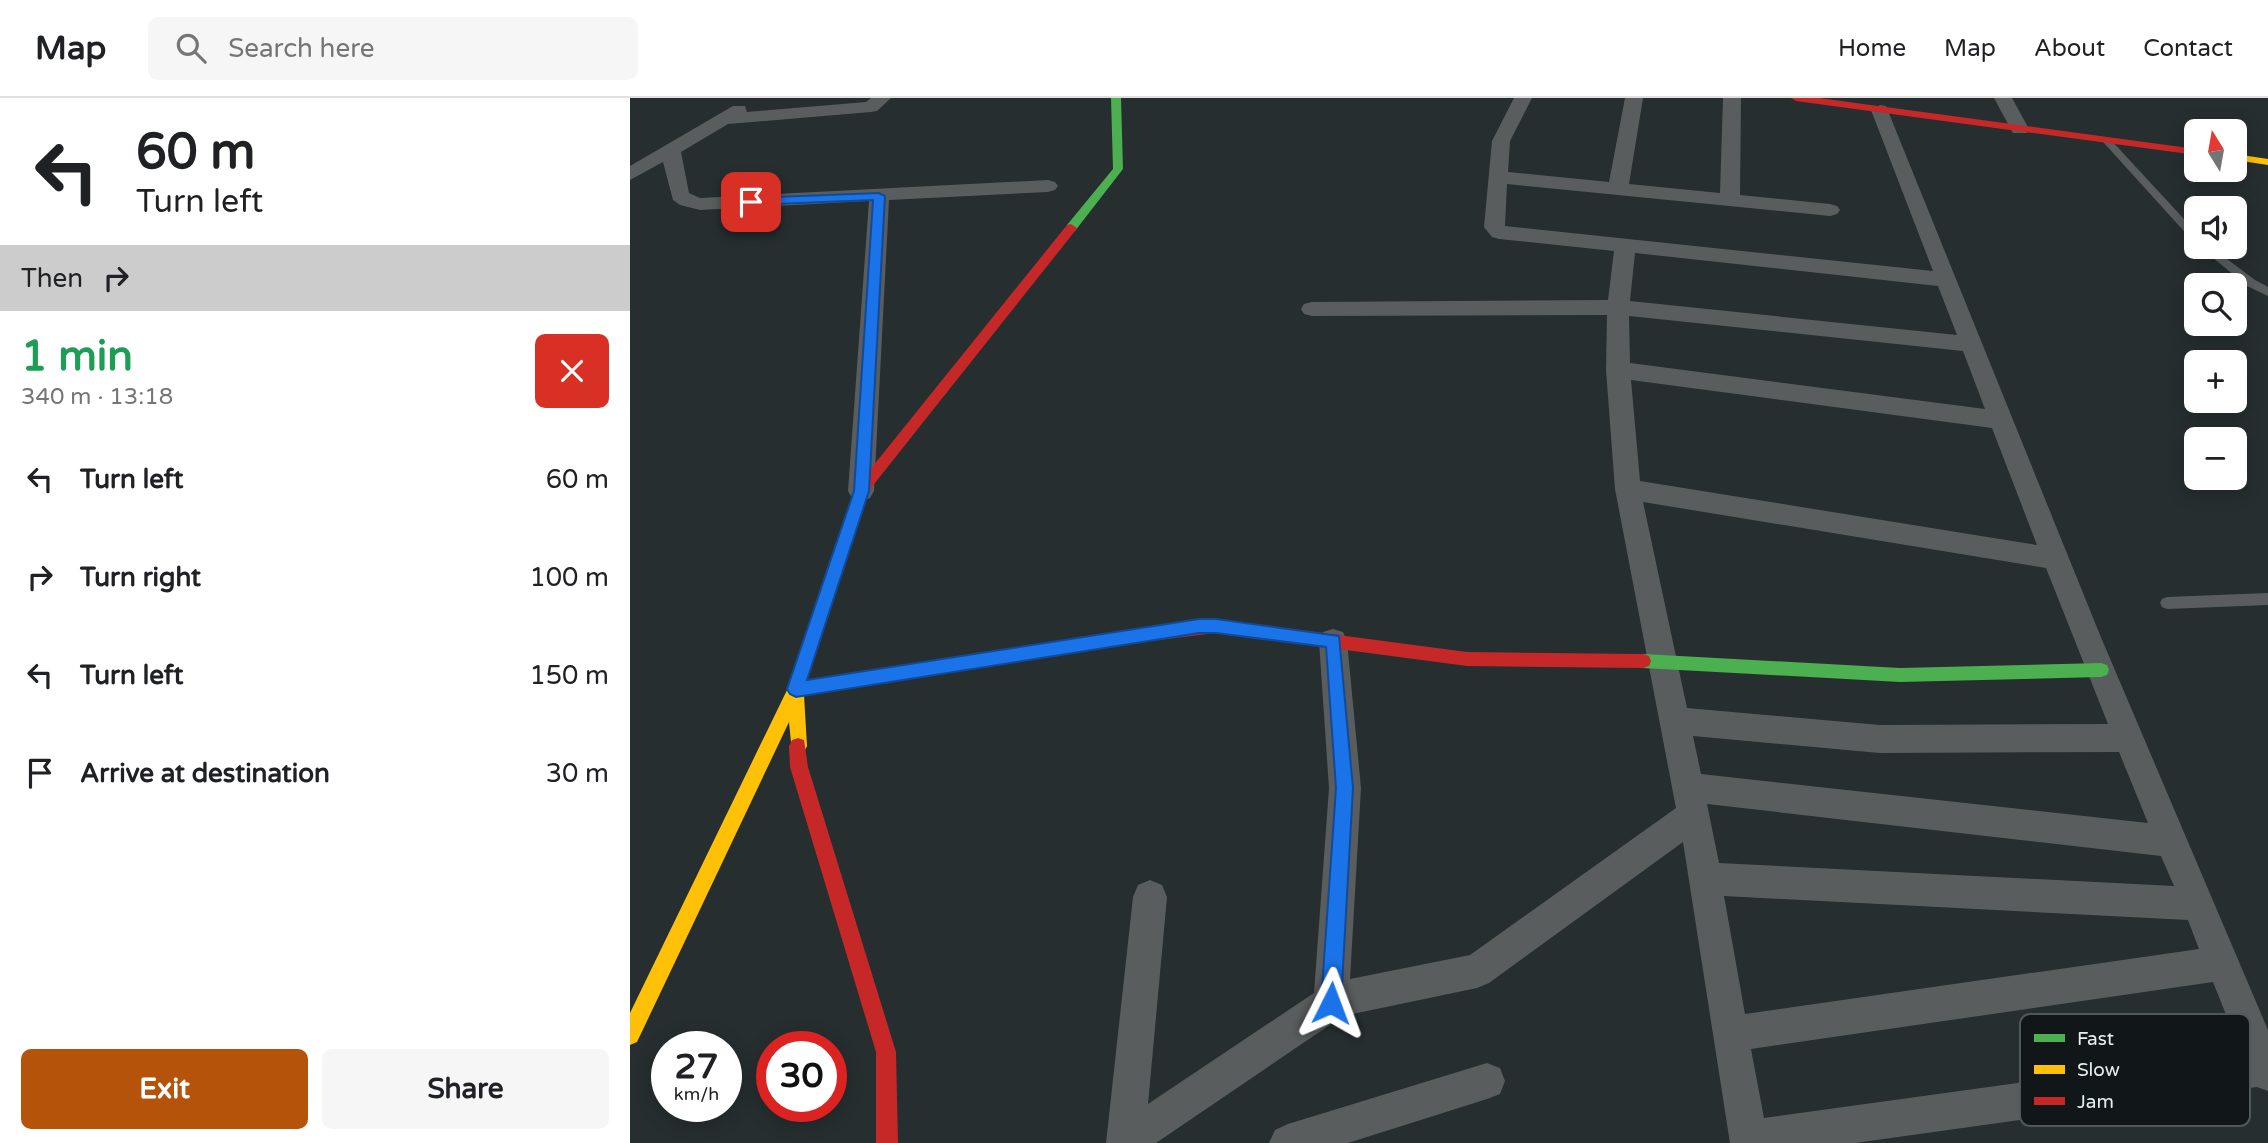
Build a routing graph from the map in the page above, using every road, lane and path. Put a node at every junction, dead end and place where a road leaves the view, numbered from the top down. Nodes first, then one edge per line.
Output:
1 (759, 98) edge
2 (882, 98) edge
3 (1116, 98) edge
4 (1523, 98) edge
5 (1634, 98) edge
6 (1732, 98) edge
7 (1796, 98) edge
8 (2003, 98) edge
9 (1880, 110) junction
10 (725, 119) junction
11 (2020, 129) junction
12 (2107, 141) junction
13 (2184, 151) edge
14 (671, 152) junction
15 (2247, 159) edge
16 (2268, 162) edge
17 (630, 174) edge
18 (1498, 177) junction
19 (1048, 186) dead end
20 (1618, 189) junction
21 (879, 196) junction
22 (1730, 200) junction
23 (1830, 210) dead end
24 (2184, 225) edge
25 (1625, 246) junction
26 (2220, 259) edge
27 (1947, 280) junction
28 (2268, 292) edge
29 (1618, 307) junction
30 (1312, 309) dead end
31 (1972, 344) junction
32 (1618, 370) junction
33 (2002, 420) junction
34 (1628, 489) junction
35 (861, 491) junction
36 (2057, 559) junction
37 (2268, 599) edge
38 (2167, 603) dead end
39 (1333, 641) junction
40 (1662, 661) junction
41 (2101, 670) junction
42 (796, 689) junction
43 (1675, 721) junction
44 (2129, 738) junction
45 (1691, 801) junction
46 (2172, 841) junction
47 (1705, 879) junction
48 (1150, 897) dead end
49 (2198, 904) junction
50 (2223, 963) junction
51 (1331, 1003) junction
52 (2244, 1014) edge
53 (2250, 1029) edge
54 (1731, 1034) junction
55 (630, 1035) edge
56 (2267, 1070) edge
57 (1487, 1081) dead end
58 (2020, 1104) edge
59 (1749, 1141) edge
60 (1125, 1142) edge
61 (887, 1143) edge
62 (1288, 1143) edge

1 - 10 street
2 - 10 street
3 - 35 street
4 - 18 street
5 - 20 street
6 - 22 street
7 - 9 street
8 - 11 street
9 - 11 street
9 - 27 street
10 - 14 street
11 - 12 street
12 - 13 street
12 - 24 lane
14 - 17 street
14 - 21 street
15 - 16 street
18 - 20 street
18 - 25 street
19 - 21 street
20 - 22 street
21 - 35 street
22 - 23 street
25 - 27 street
25 - 29 street
26 - 28 lane
27 - 31 street
29 - 30 street
29 - 31 street
29 - 32 street
31 - 33 street
32 - 33 street
32 - 34 street
33 - 36 street
34 - 36 street
34 - 40 street
35 - 42 street
36 - 41 street
37 - 38 lane
39 - 40 street
39 - 42 street
39 - 51 street
40 - 41 street
40 - 43 street
41 - 44 street
42 - 55 street
42 - 61 street
43 - 44 street
43 - 45 street
44 - 46 street
45 - 46 street
45 - 47 street
45 - 51 street
46 - 49 street
47 - 49 street
47 - 54 street
48 - 60 street
49 - 50 street
50 - 52 street
50 - 54 street
51 - 60 street
53 - 56 street
54 - 59 street
57 - 62 street
58 - 59 street

